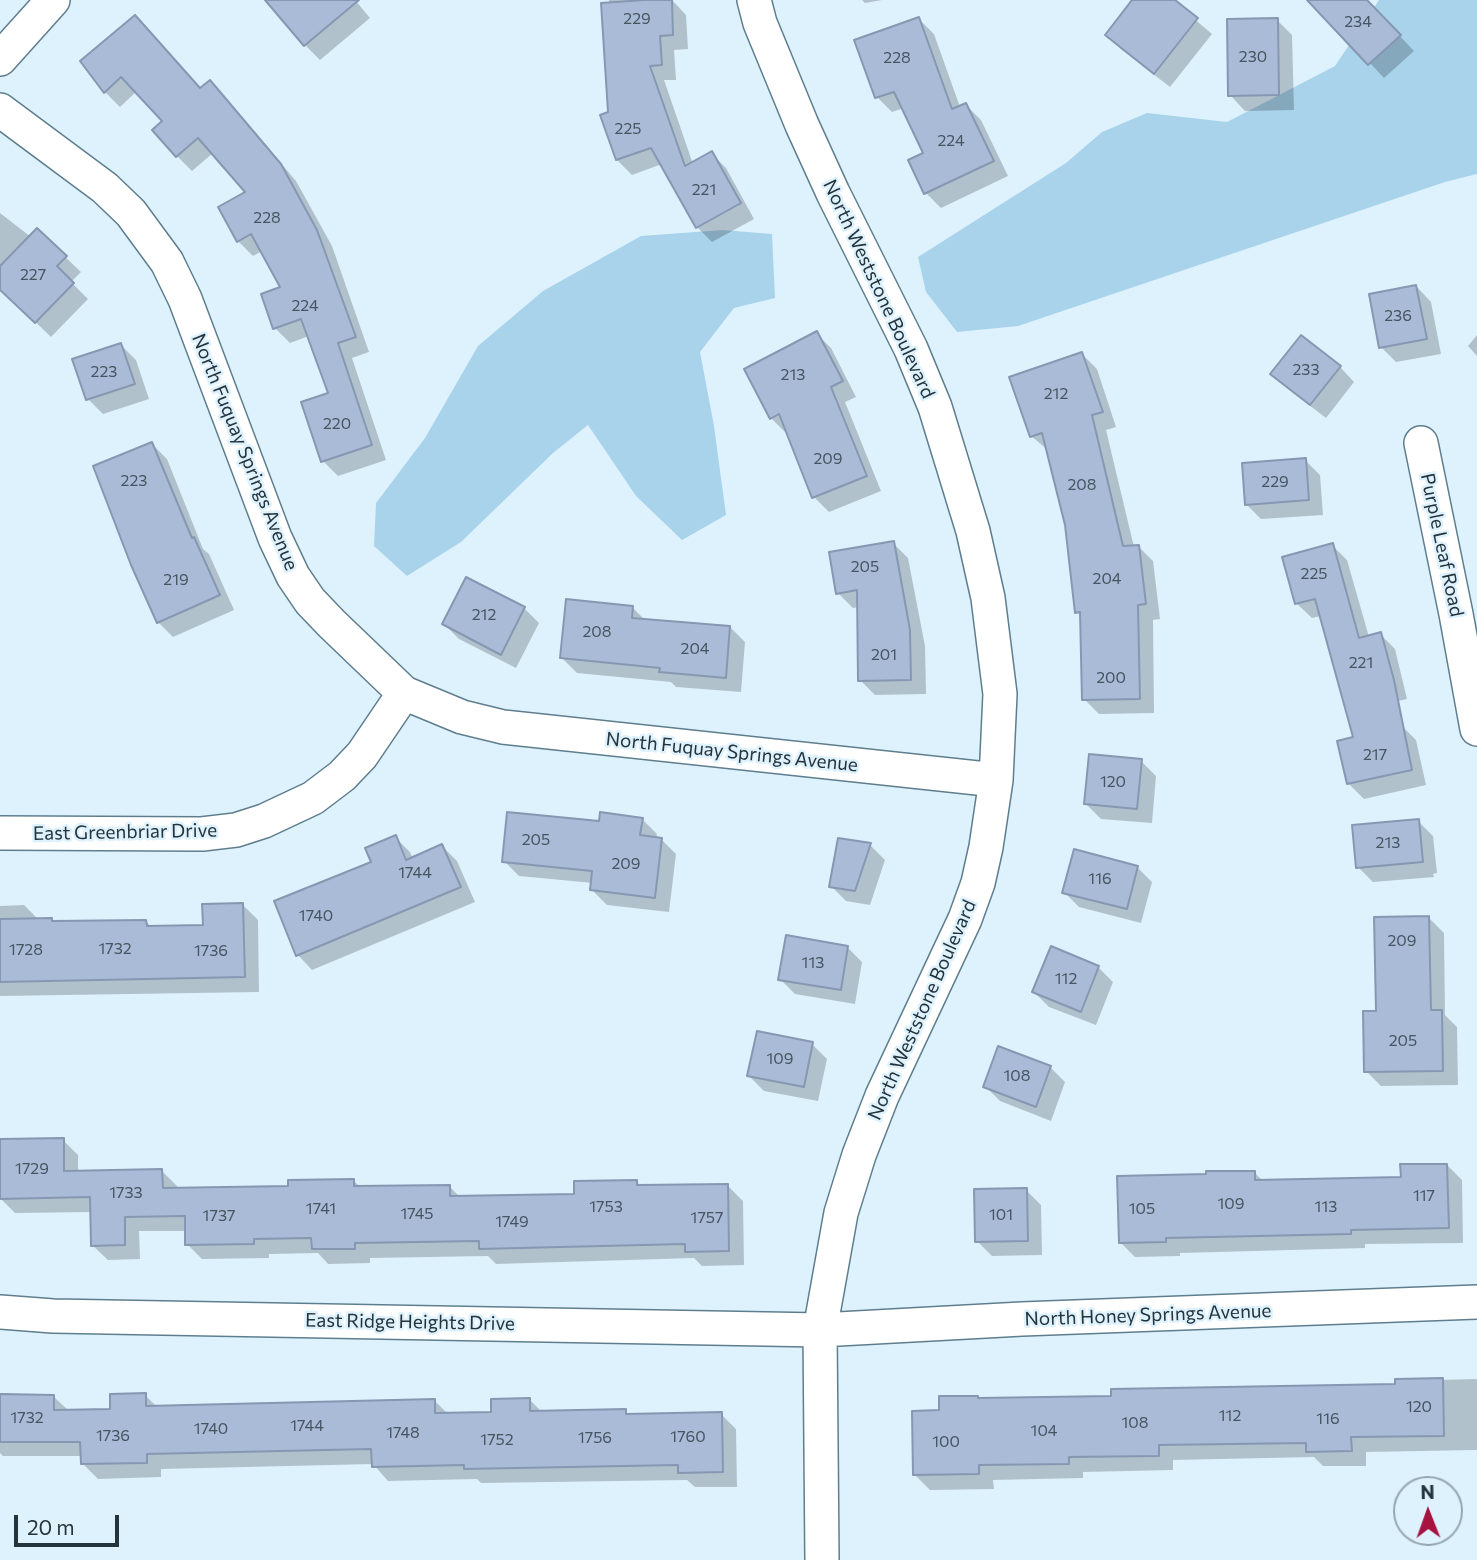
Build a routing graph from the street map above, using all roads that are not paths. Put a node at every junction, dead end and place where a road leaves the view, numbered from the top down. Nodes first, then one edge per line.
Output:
1 (53, 0) edge
2 (754, 0) edge
3 (0, 58) edge
4 (0, 110) edge
5 (1421, 443) dead end
6 (404, 692) junction
7 (1477, 729) edge
8 (996, 780) junction
9 (0, 833) edge
10 (1477, 1302) edge
11 (0, 1312) edge
12 (820, 1330) junction
13 (822, 1560) edge

1 - 3 street
2 - 8 street, North Weststone Boulevard
4 - 6 street, North Fuquay Springs Avenue
5 - 7 street, Purple Leaf Road
6 - 8 street, North Fuquay Springs Avenue
6 - 9 street, East Greenbriar Drive
8 - 12 street, North Weststone Boulevard
10 - 12 street, North Honey Springs Avenue
11 - 12 street, East Ridge Heights Drive
12 - 13 street, North Weststone Boulevard

